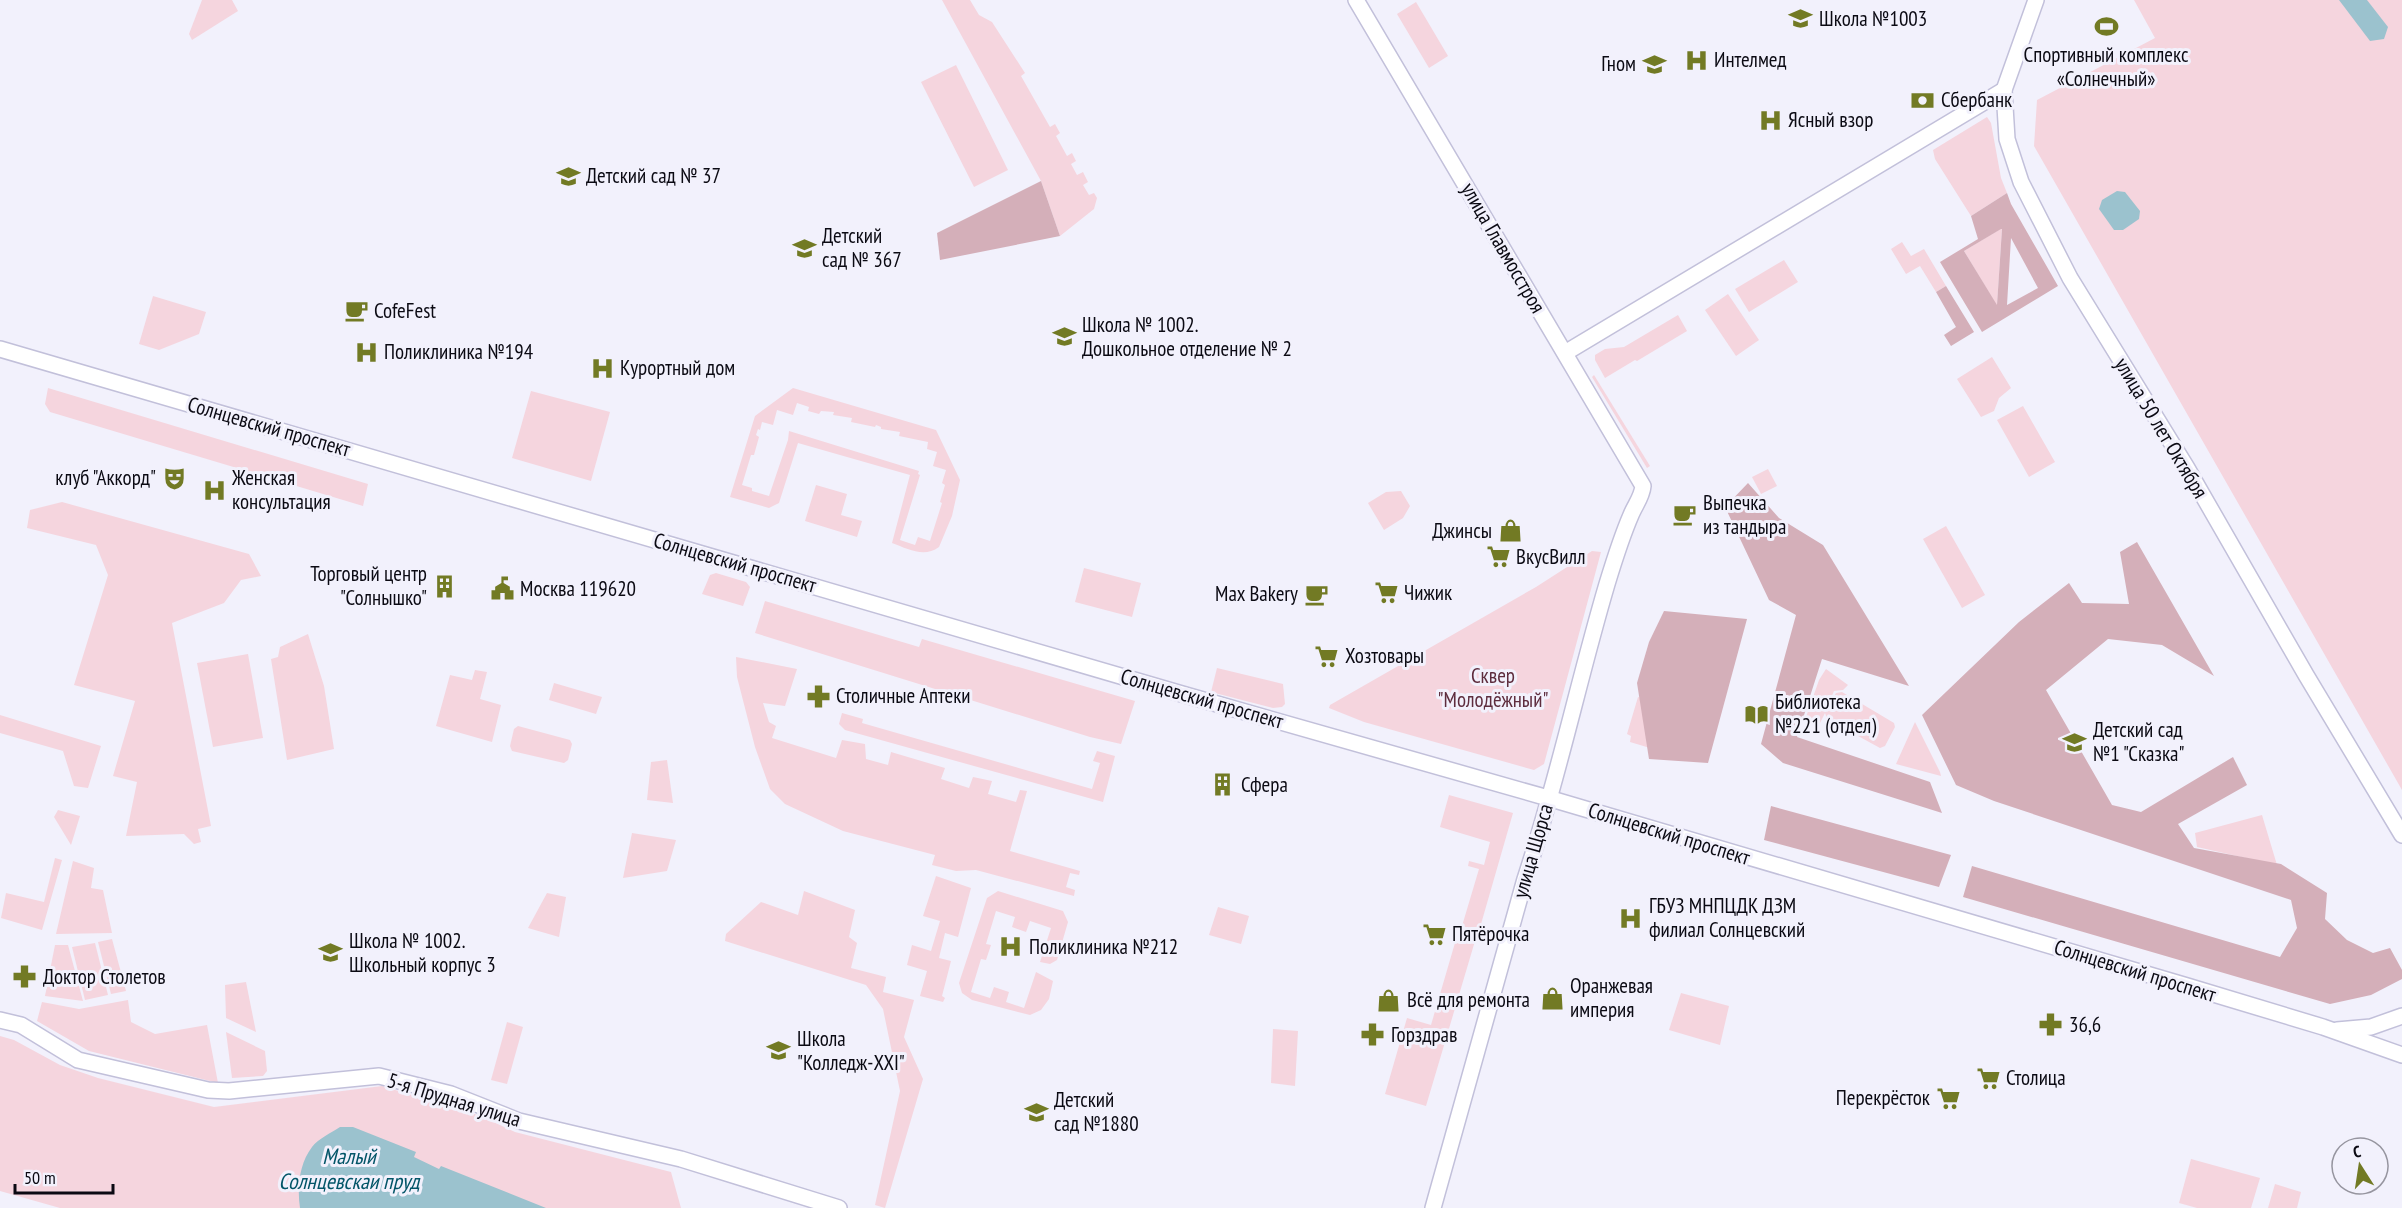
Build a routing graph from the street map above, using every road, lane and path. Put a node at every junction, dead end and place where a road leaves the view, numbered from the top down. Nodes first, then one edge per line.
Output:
1 (1356, 0) edge
2 (2036, 0) edge
3 (2004, 90) junction
4 (0, 349) edge
5 (1565, 353) junction
6 (1641, 497) joint
7 (1548, 798) junction
8 (2402, 835) edge
9 (2402, 1017) edge
10 (0, 1020) edge
11 (2323, 1027) junction
12 (2402, 1055) edge
13 (839, 1208) edge
14 (1433, 1208) edge

1 - 5 street, улица Главмосстроя
2 - 3 street, улица 50 лет Октября
3 - 5 street
3 - 8 street, улица 50 лет Октября
4 - 7 street, Солнцевский проспект
5 - 6 street, улица Главмосстроя
6 - 7 street, улица Щорса
7 - 11 street, Солнцевский проспект
7 - 14 street, улица Щорса
9 - 11 street
10 - 13 street, 5-я Прудная улица
11 - 12 street, Солнцевский проспект

